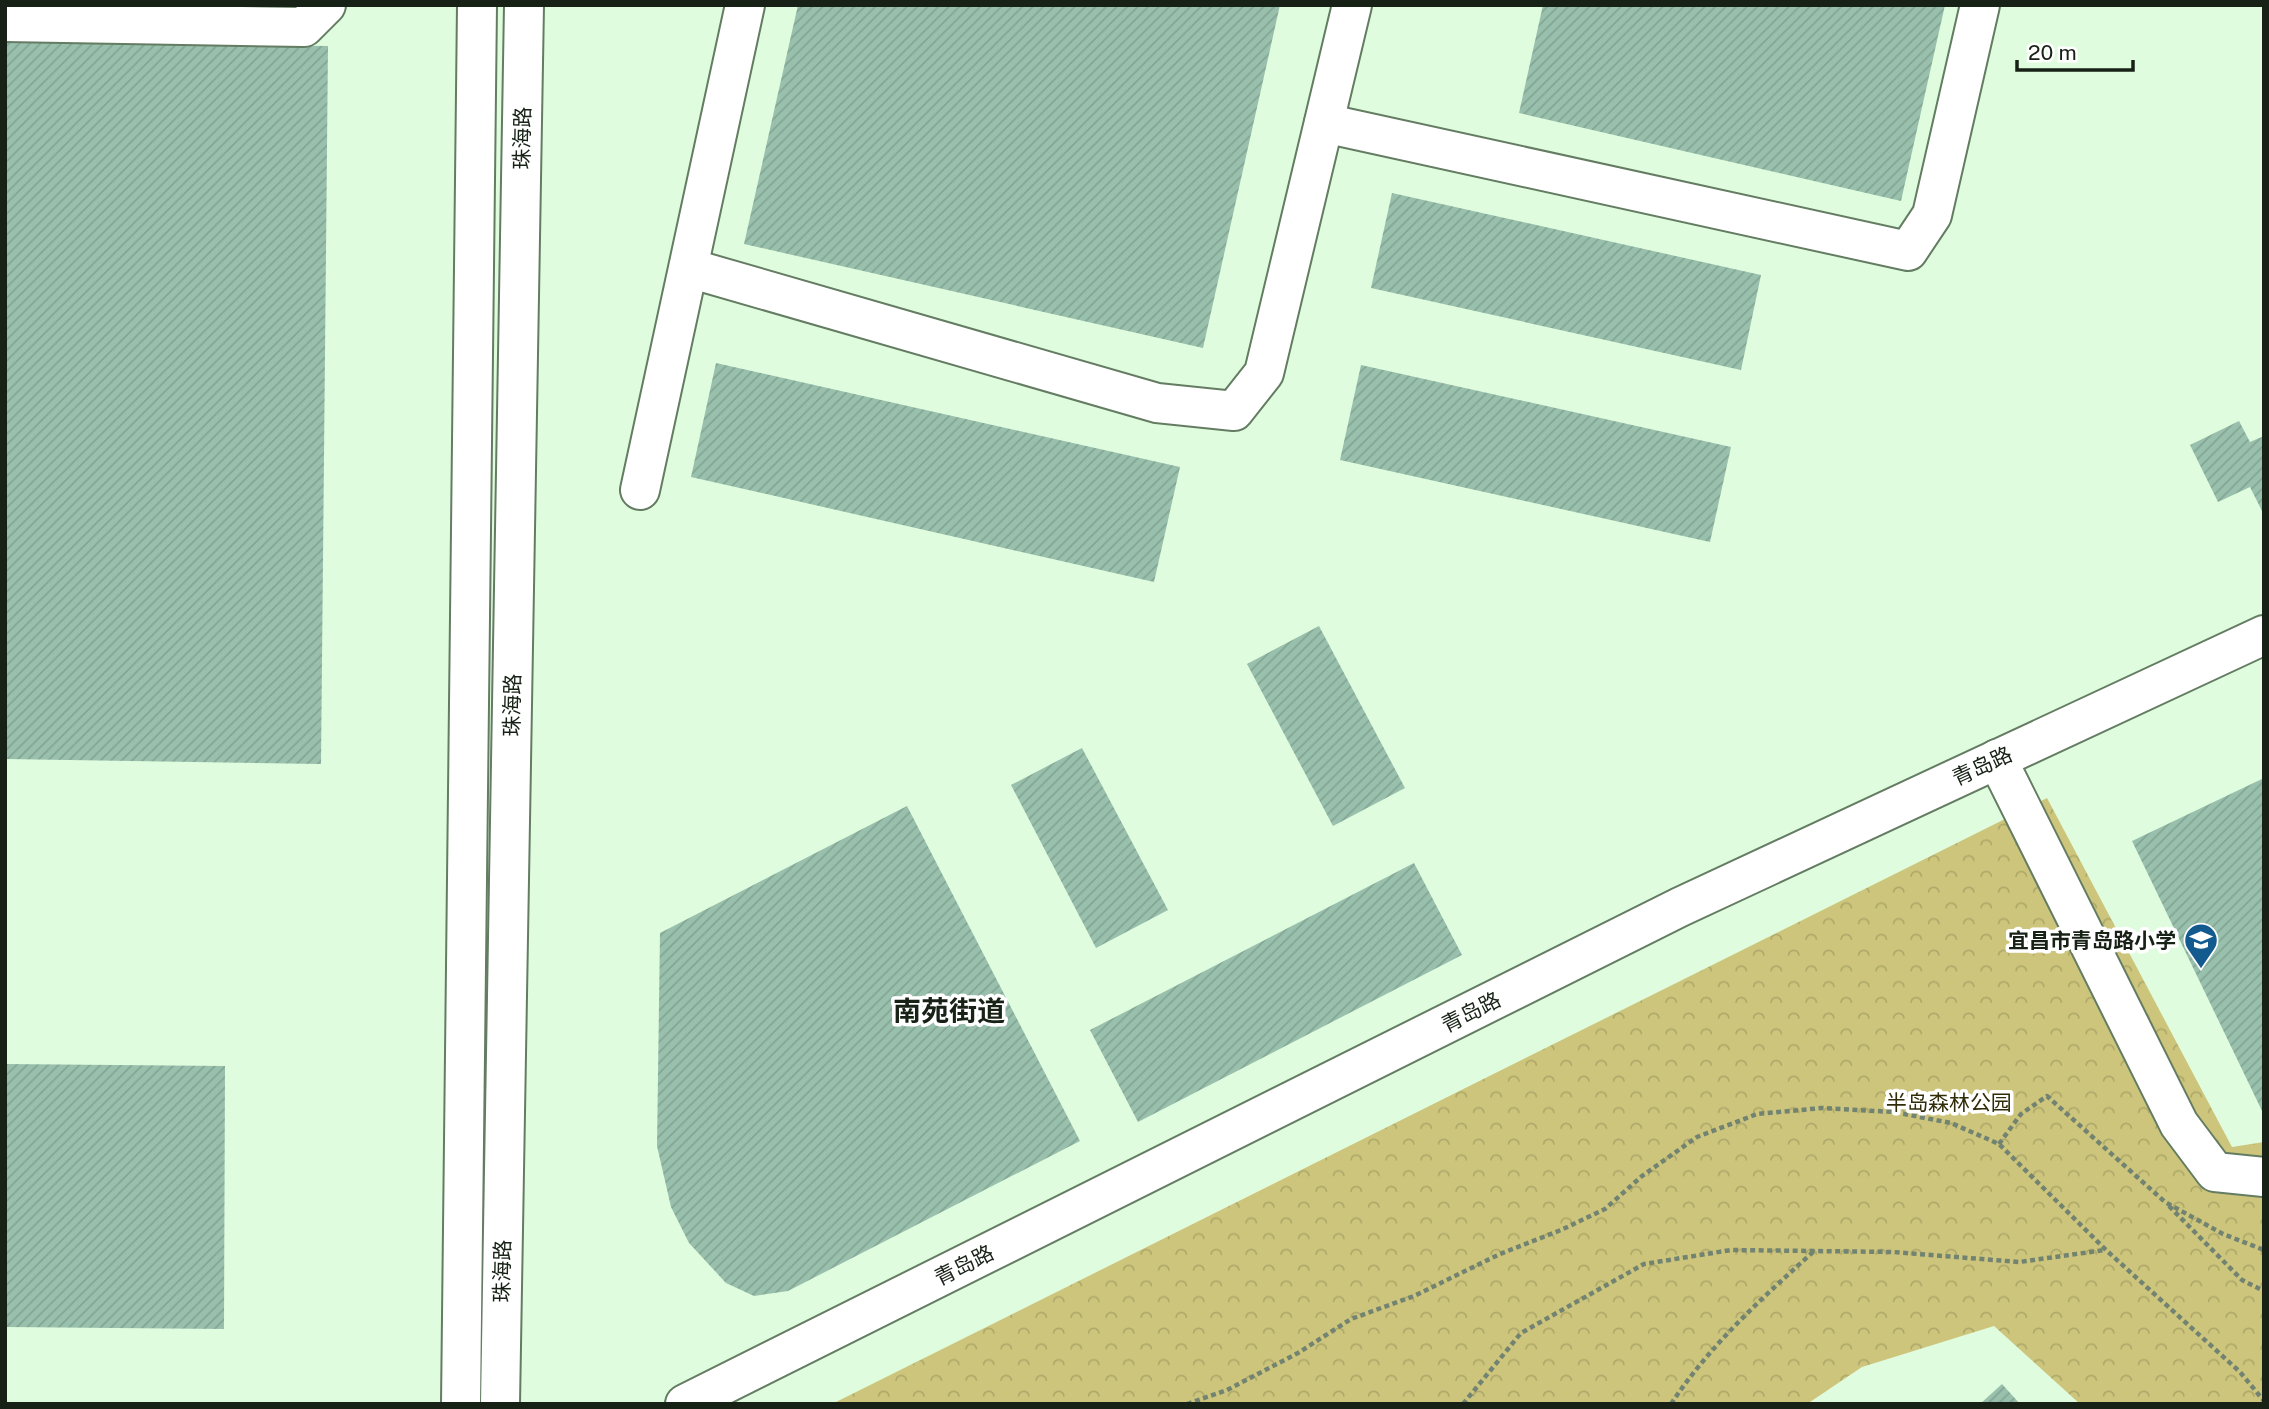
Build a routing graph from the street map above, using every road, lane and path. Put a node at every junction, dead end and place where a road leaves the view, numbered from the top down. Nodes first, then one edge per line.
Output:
1 (326, 5) edge
2 (477, 5) edge
3 (524, 5) edge
4 (745, 5) edge
5 (1352, 5) edge
6 (1980, 5) edge
7 (5, 22) edge
8 (1324, 123) junction
9 (688, 268) junction
10 (640, 490) dead end
11 (2264, 635) edge
12 (1997, 759) junction
13 (1999, 1144) junction
14 (2264, 1177) edge
15 (2165, 1202) junction
16 (2106, 1250) junction
17 (2264, 1250) edge
18 (1814, 1252) junction
19 (2264, 1291) edge
20 (2264, 1401) edge
21 (461, 1404) edge
22 (500, 1404) edge
23 (685, 1404) edge
24 (1187, 1404) edge
25 (1463, 1404) edge
26 (1671, 1404) edge

1 - 7 main road
2 - 21 main road, 珠海路
3 - 22 main road, 珠海路
4 - 9 main road
5 - 8 main road
6 - 8 main road
8 - 9 main road
9 - 10 main road
11 - 12 main road, 青岛路
12 - 14 main road
12 - 23 main road, 青岛路
13 - 15 path
13 - 16 path
13 - 24 path
15 - 17 path
15 - 19 path
16 - 18 path
16 - 20 path
18 - 25 path
18 - 26 path

